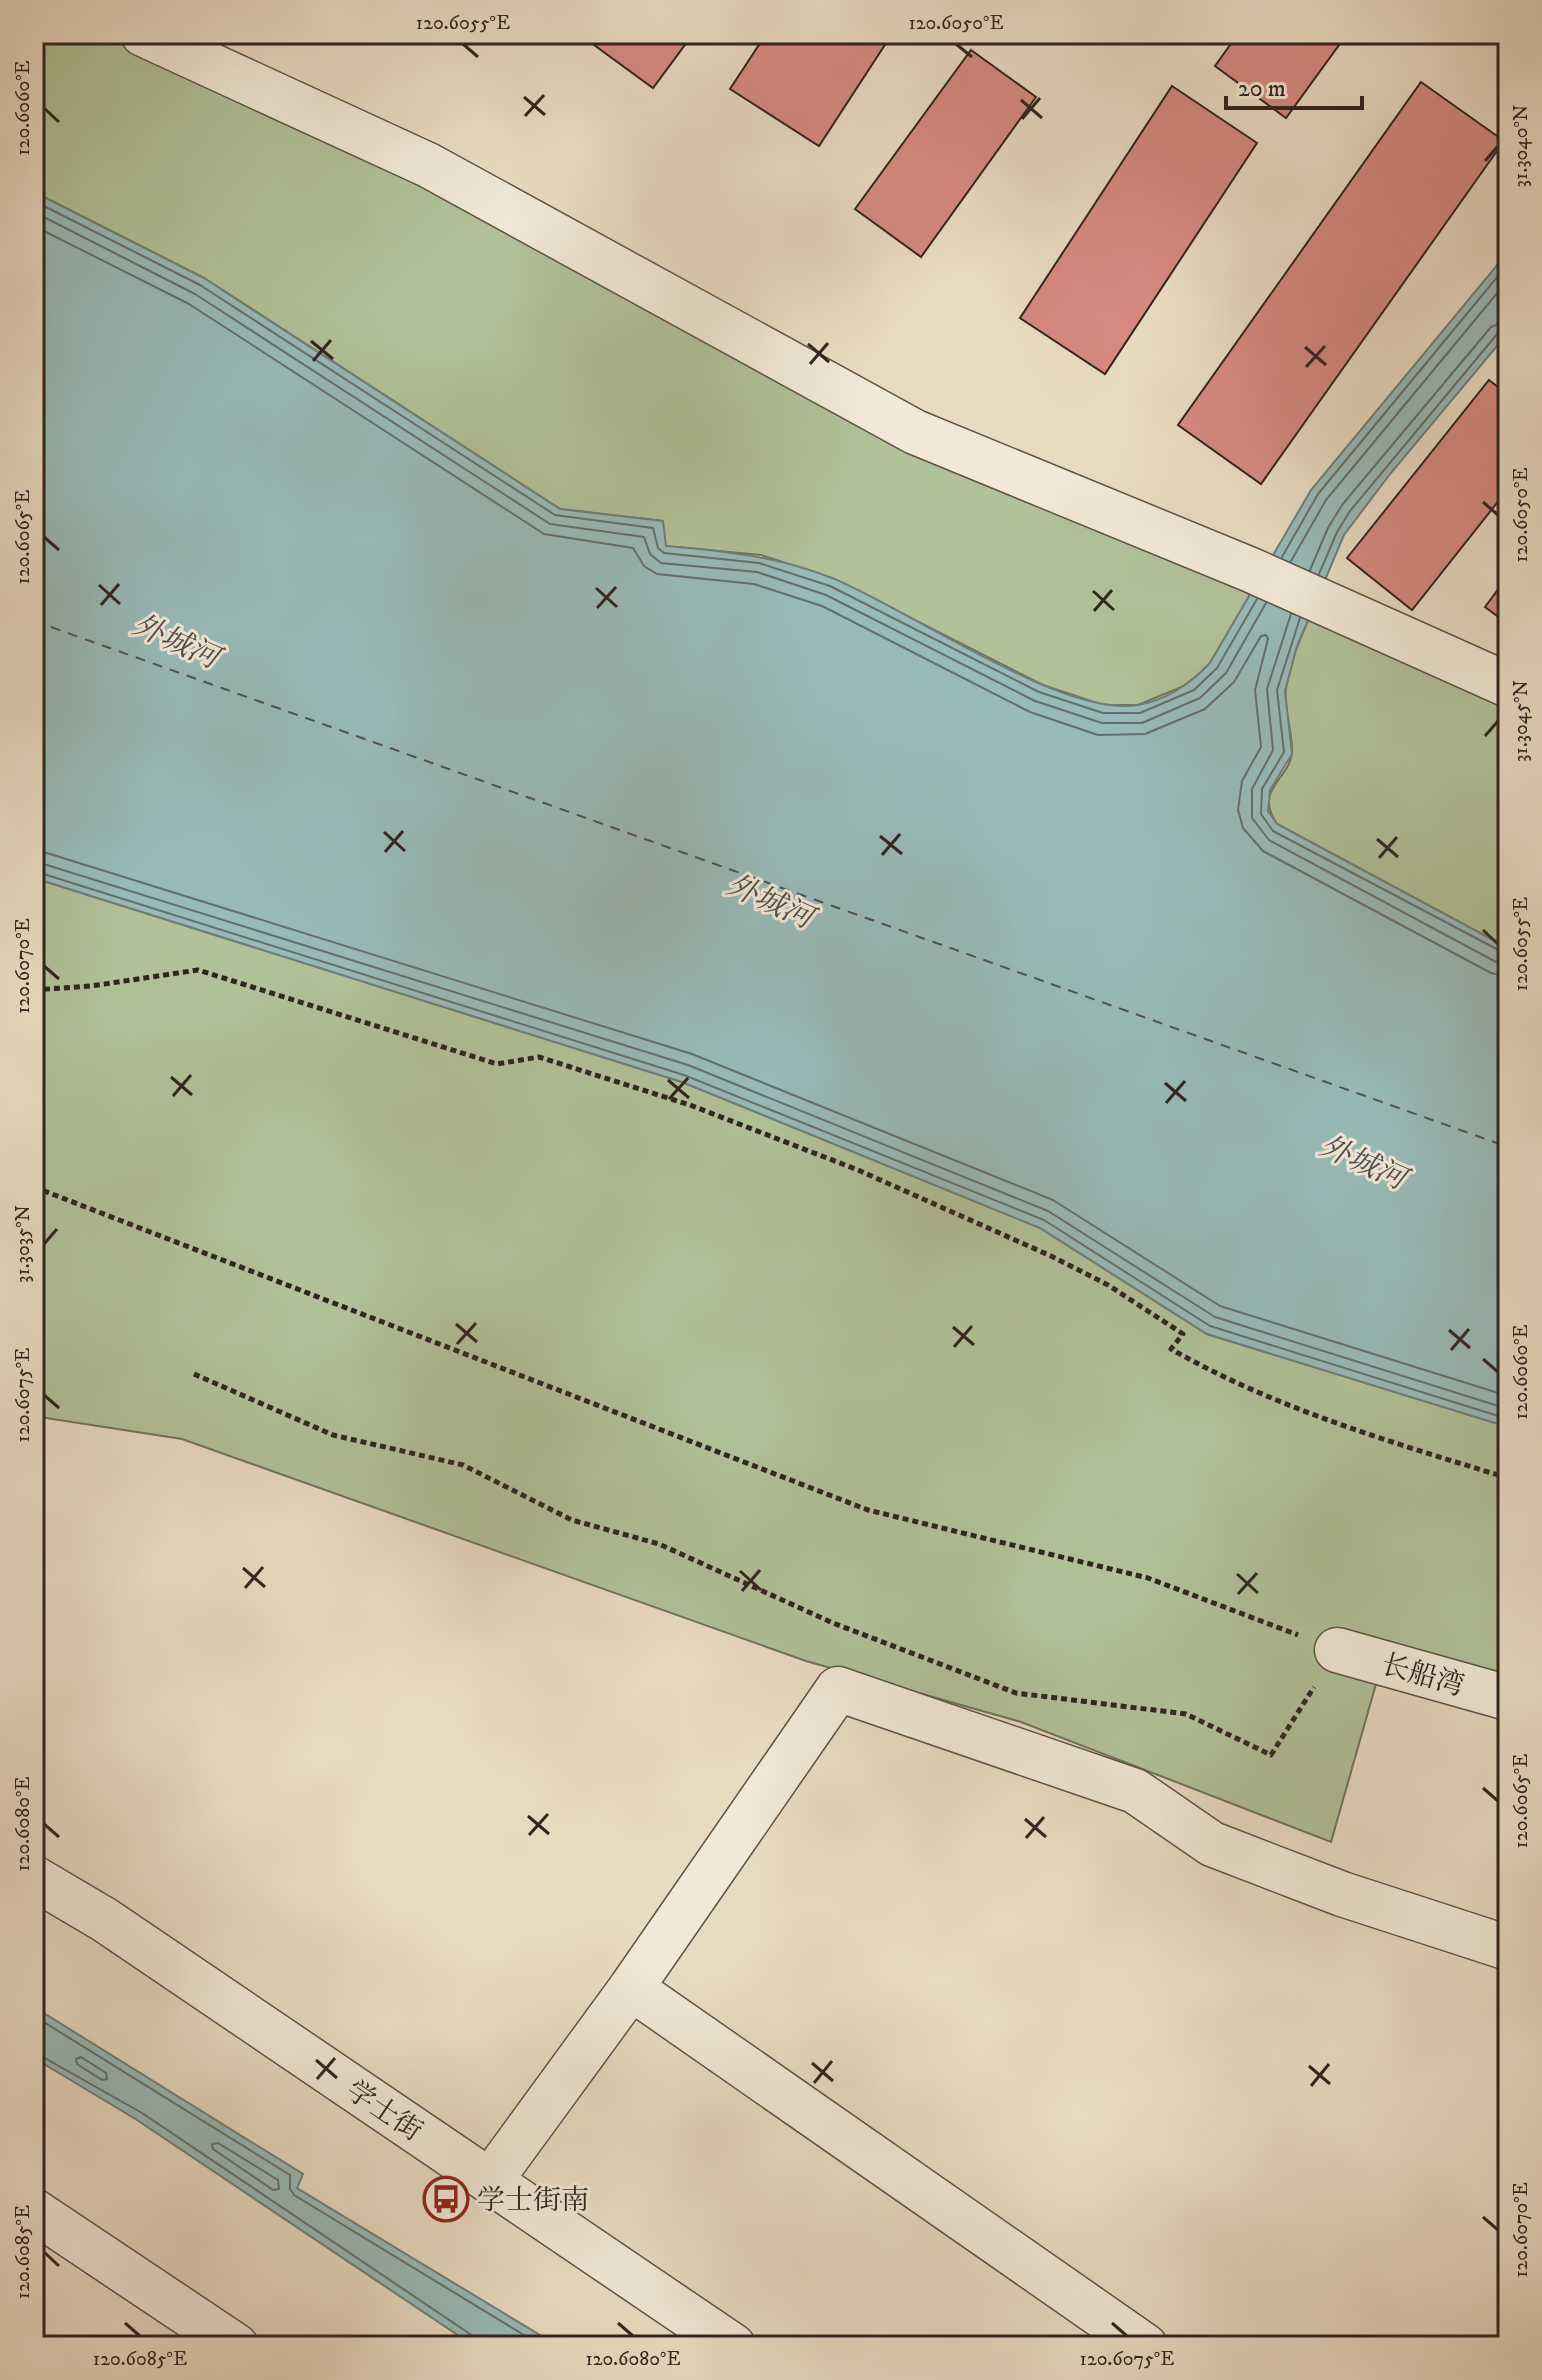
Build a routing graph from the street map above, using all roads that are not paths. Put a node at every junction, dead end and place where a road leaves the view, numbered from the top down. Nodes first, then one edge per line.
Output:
1 (143, 34) edge
2 (1508, 685) edge
3 (1337, 1650) road end
4 (1508, 1698) edge
5 (34, 1878) edge
6 (1508, 1948) edge
7 (631, 1988) junction
8 (490, 2181) junction
9 (34, 2211) edge
10 (236, 2346) edge
11 (733, 2346) edge
12 (1145, 2346) edge

1 - 2 street
3 - 4 street, 长船湾
5 - 8 street, 学士街
6 - 7 street
7 - 8 street
7 - 12 street
8 - 11 street, 学士街
9 - 10 street

